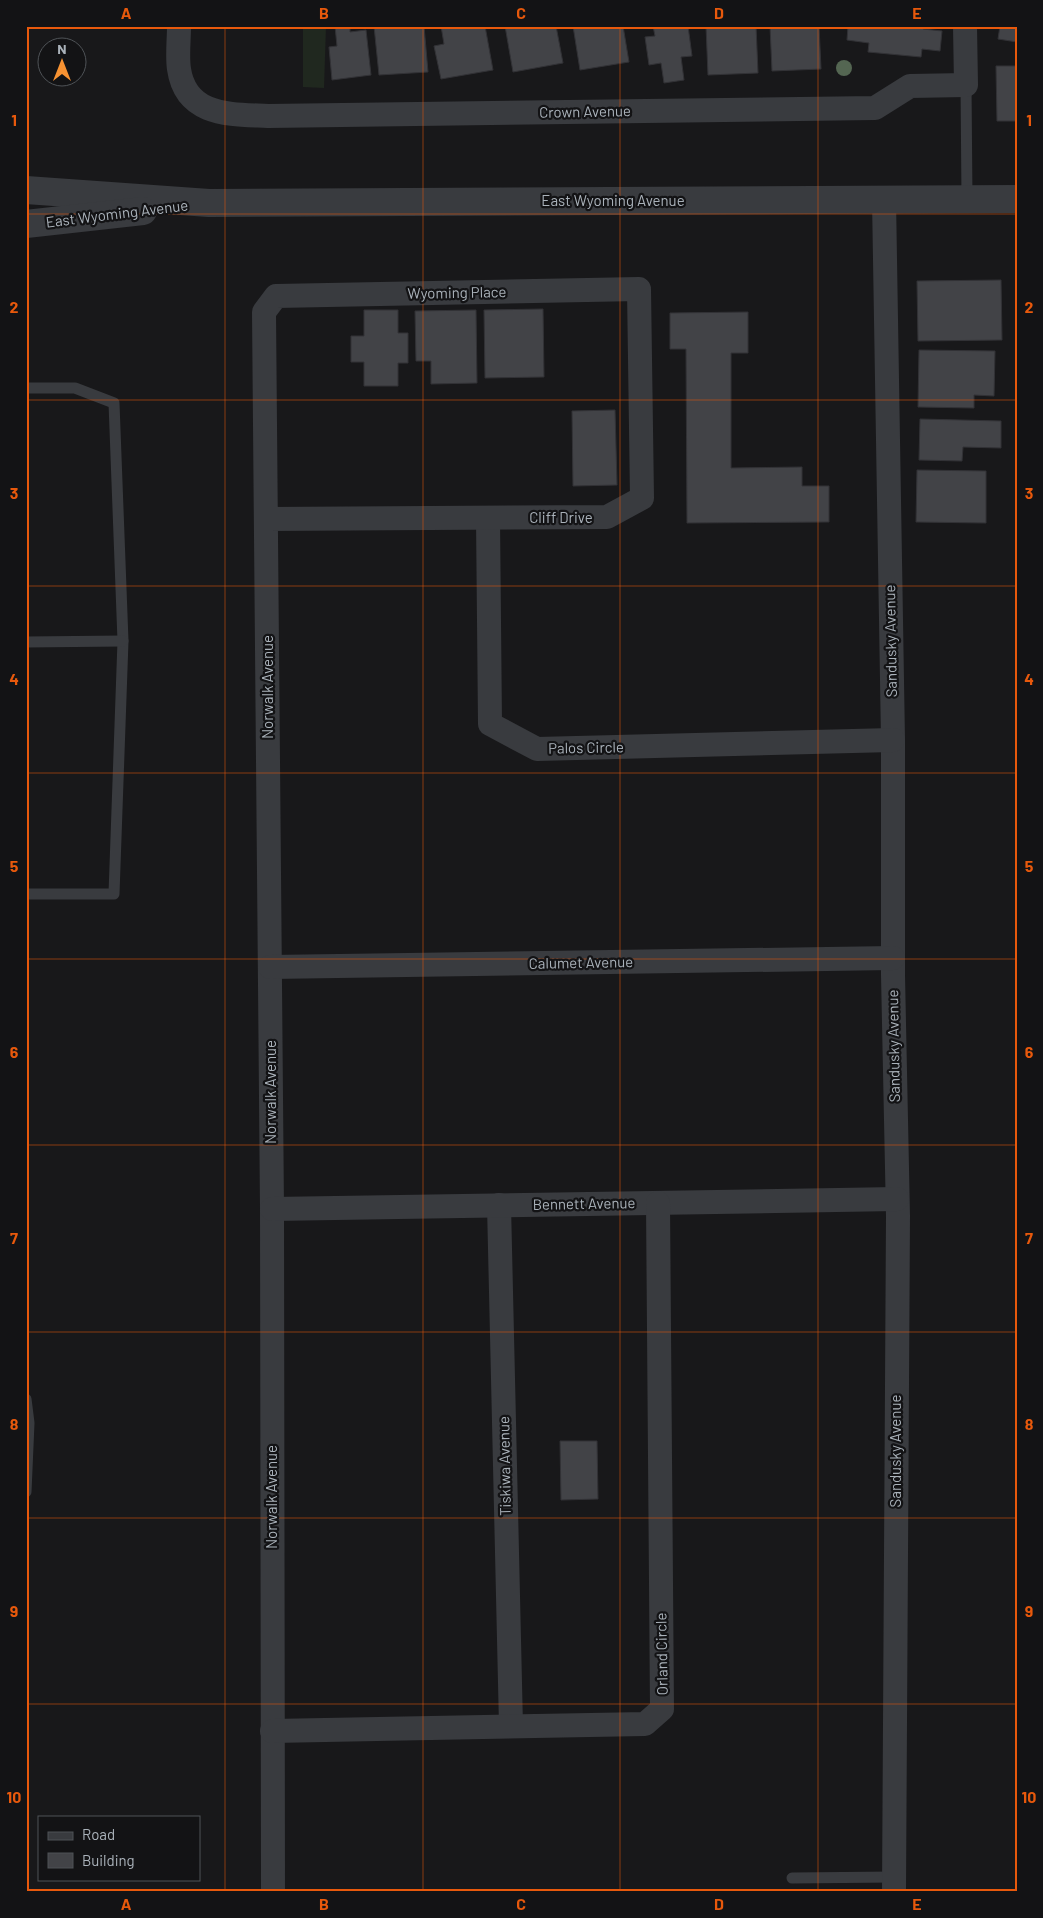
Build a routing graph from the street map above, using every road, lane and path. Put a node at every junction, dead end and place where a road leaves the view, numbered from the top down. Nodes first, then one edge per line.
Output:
1 (179, 26) edge
2 (965, 26) edge
3 (966, 86) junction
4 (26, 190) edge
5 (884, 199) junction
6 (968, 199) junction
7 (1017, 199) edge
8 (209, 203) junction
9 (26, 224) edge
10 (639, 290) joint
11 (276, 296) joint
12 (26, 388) edge
13 (488, 518) junction
14 (267, 519) junction
15 (123, 641) junction
16 (26, 642) edge
17 (893, 740) junction
18 (26, 894) edge
19 (893, 958) junction
20 (270, 967) junction
21 (897, 1199) junction
22 (658, 1203) junction
23 (499, 1205) junction
24 (272, 1209) junction
25 (26, 1399) edge
26 (26, 1492) edge
27 (511, 1726) junction
28 (272, 1731) junction
29 (792, 1878) dead end
30 (894, 1884) edge
31 (273, 1892) edge

1 - 3 street, Crown Avenue
2 - 3 street
3 - 6 lane
4 - 8 street, East Wyoming Avenue
5 - 6 street, East Wyoming Avenue
5 - 8 street, East Wyoming Avenue
5 - 17 street, Sandusky Avenue
6 - 7 street, East Wyoming Avenue
8 - 9 street, East Wyoming Avenue
10 - 11 street, Wyoming Place
10 - 13 street, Cliff Drive
11 - 14 street, Norwalk Avenue
12 - 15 lane
13 - 14 street, Cliff Drive
13 - 17 street, Palos Circle
14 - 20 street, Norwalk Avenue
15 - 16 lane
15 - 18 lane
17 - 19 street, Sandusky Avenue
19 - 20 street, Calumet Avenue
19 - 21 street, Sandusky Avenue
20 - 24 street, Norwalk Avenue
21 - 22 street, Bennett Avenue
21 - 30 street, Sandusky Avenue
22 - 23 street, Bennett Avenue
22 - 27 street, Orland Circle
23 - 24 street, Bennett Avenue
23 - 27 street, Tiskiwa Avenue
24 - 28 street, Norwalk Avenue
25 - 26 lane
27 - 28 street, Orland Circle
28 - 31 street, Norwalk Avenue
29 - 30 lane

